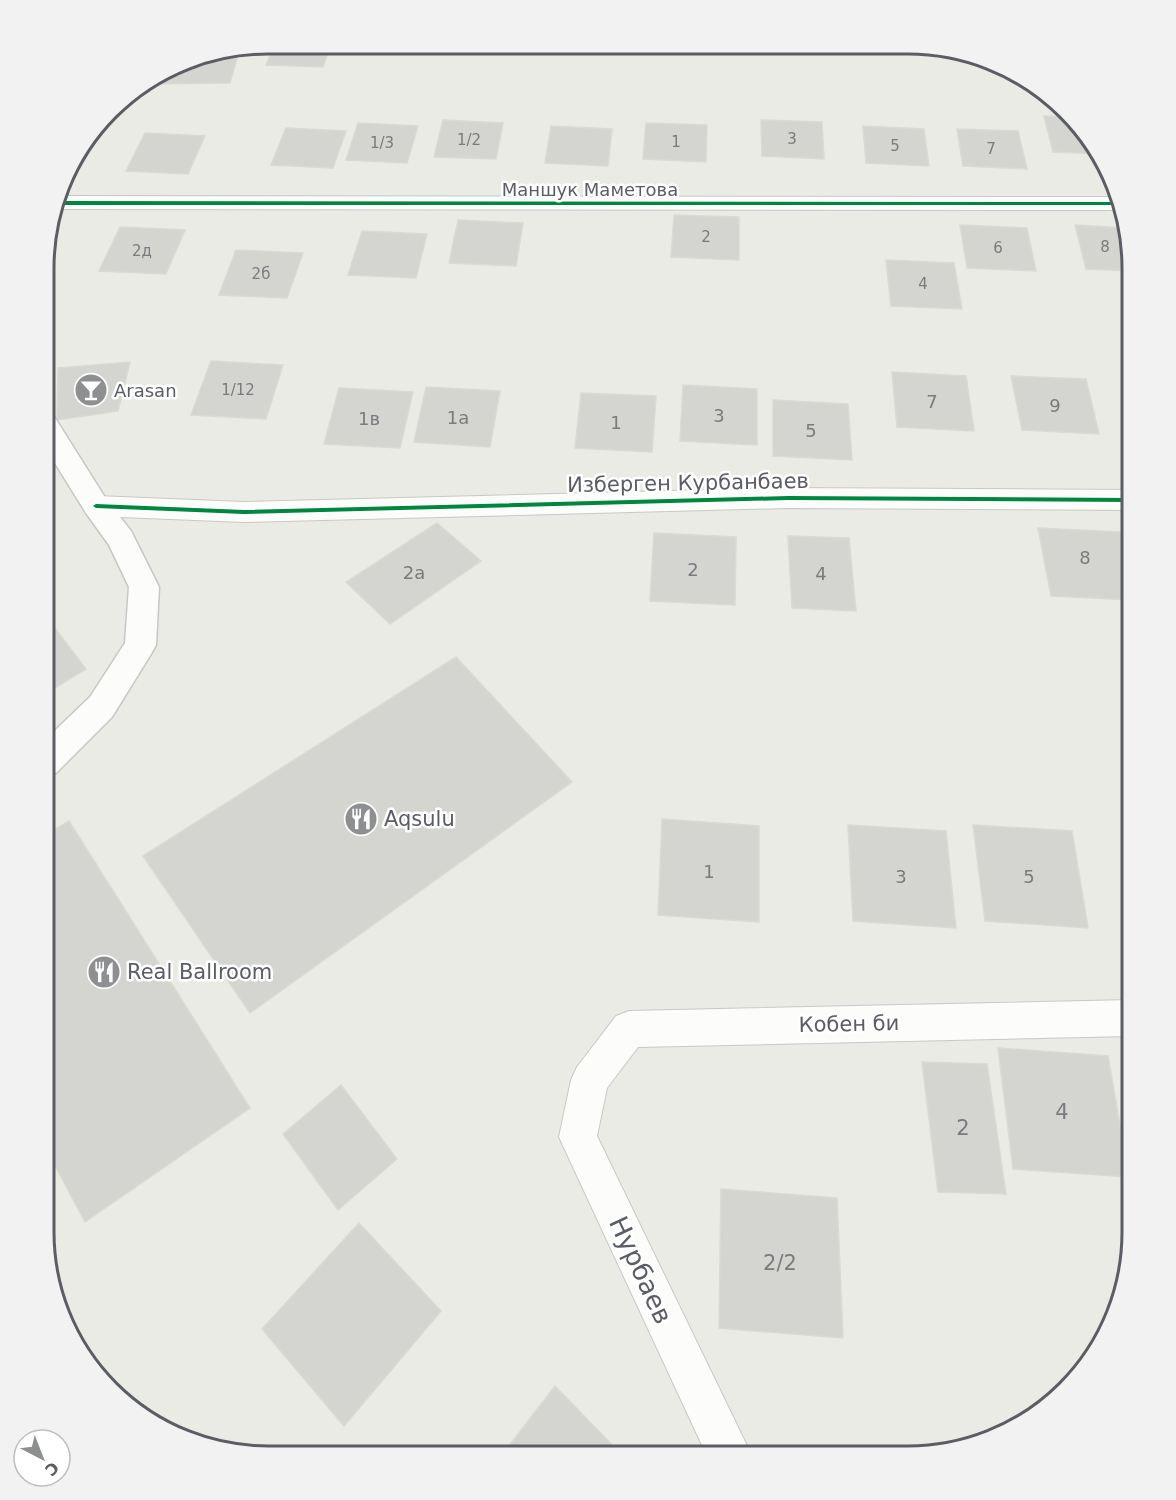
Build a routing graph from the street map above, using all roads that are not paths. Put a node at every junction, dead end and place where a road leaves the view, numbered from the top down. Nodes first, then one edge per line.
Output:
1 (64, 203) edge
2 (1113, 204) edge
3 (54, 439) edge
4 (1122, 500) edge
5 (96, 506) junction
6 (54, 753) edge
7 (1122, 1018) edge
8 (590, 1080) joint
9 (724, 1446) edge

1 - 2 street, Маншук Маметова
3 - 5 street
4 - 5 street, Изберген Курбанбаев
5 - 6 street
7 - 8 street, Кобен би
8 - 9 street, Нурбаев

